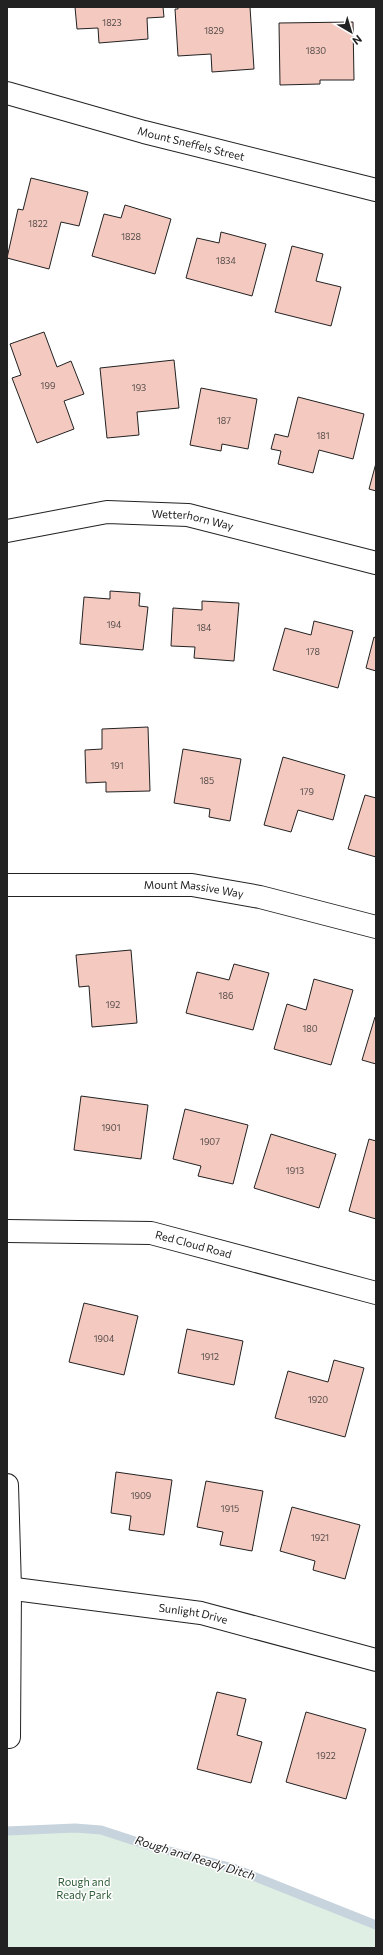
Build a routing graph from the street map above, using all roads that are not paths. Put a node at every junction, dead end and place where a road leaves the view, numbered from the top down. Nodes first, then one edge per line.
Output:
1 (7, 92) edge
2 (376, 190) edge
3 (7, 531) edge
4 (376, 563) edge
5 (7, 885) edge
6 (376, 928) edge
7 (7, 1231) edge
8 (376, 1293) edge
9 (7, 1484) edge
10 (8, 1588) edge
11 (376, 1660) edge
12 (9, 1737) dead end

1 - 2 street, Mount Sneffels Street
3 - 4 street, Wetterhorn Way
5 - 6 street, Mount Massive Way
7 - 8 street, Red Cloud Road
9 - 10 street
10 - 11 street, Sunlight Drive
10 - 12 street

